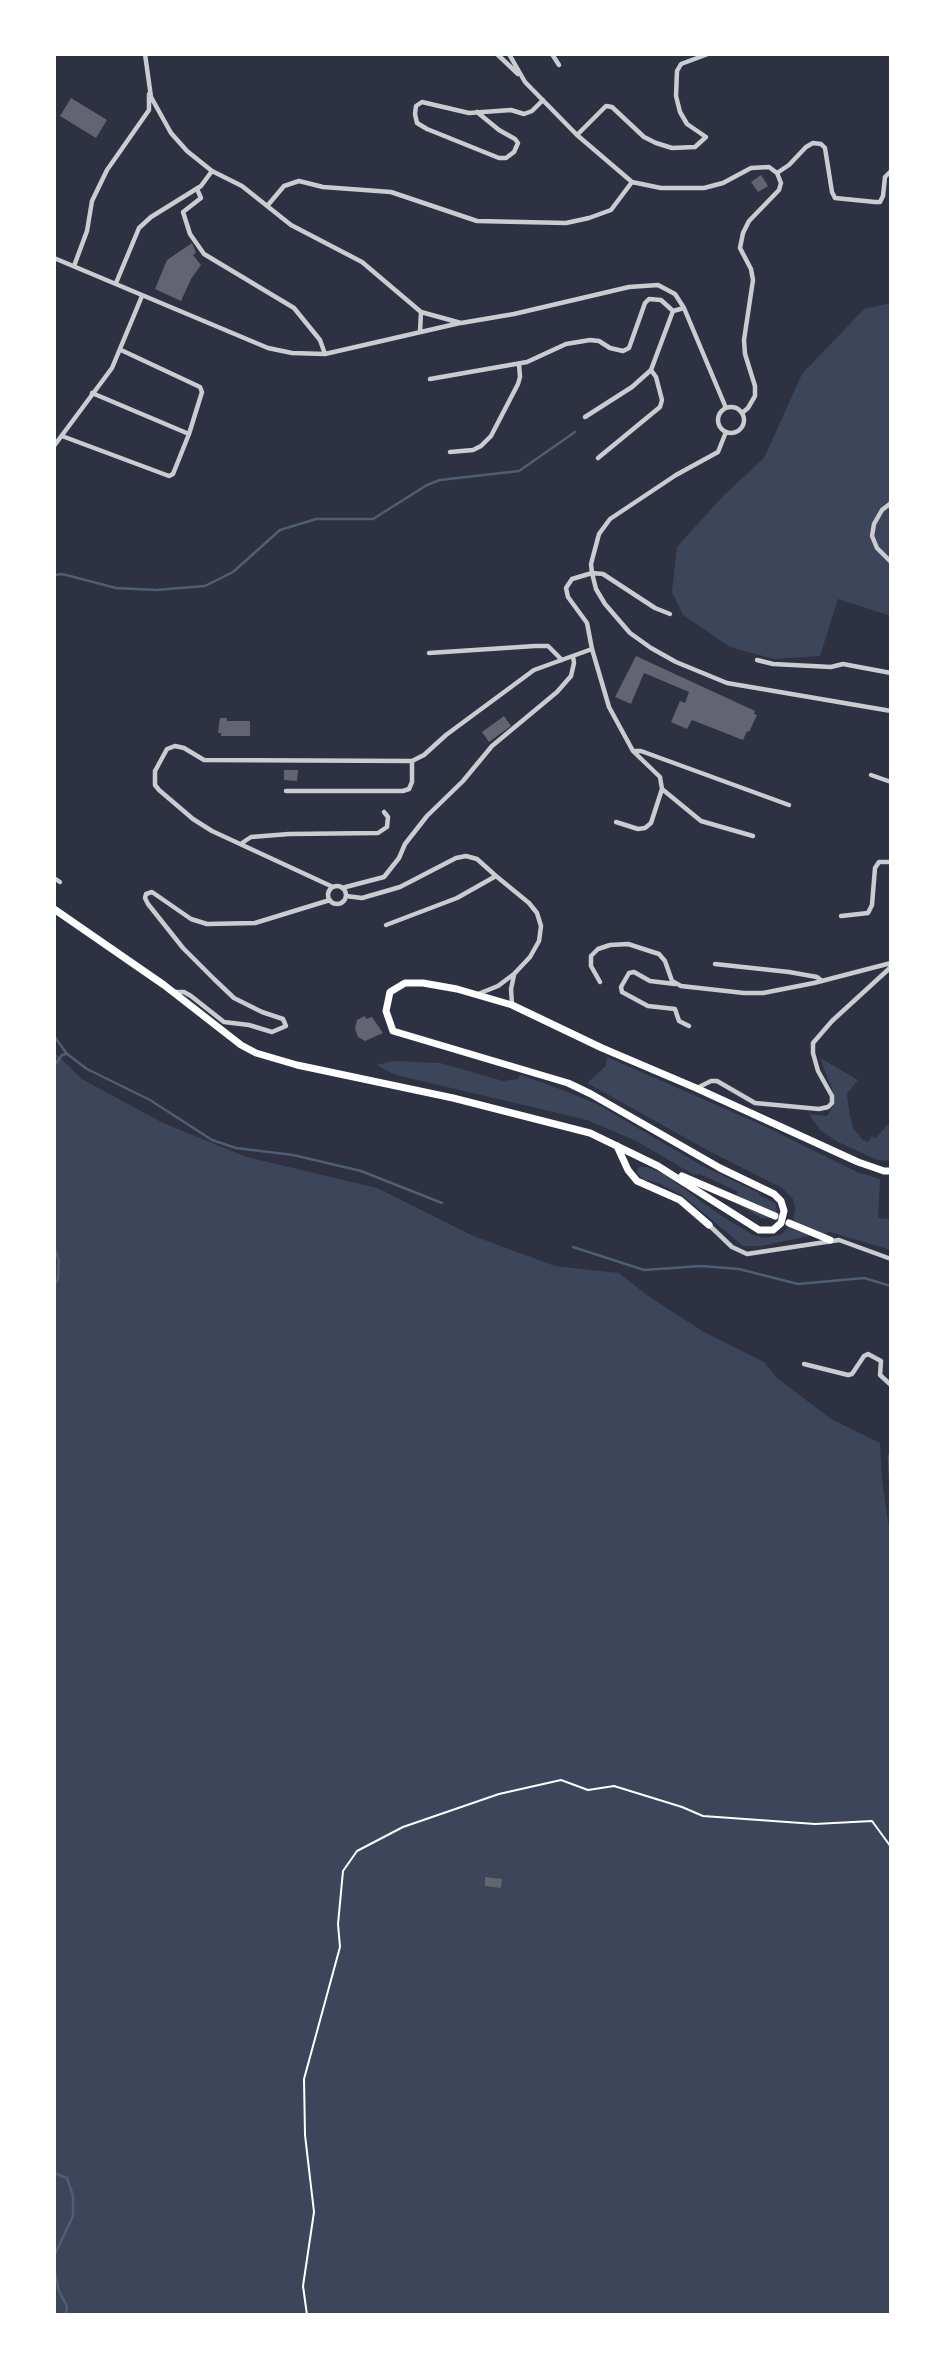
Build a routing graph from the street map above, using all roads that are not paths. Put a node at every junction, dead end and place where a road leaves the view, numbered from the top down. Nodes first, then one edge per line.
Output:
1 (145, 54) edge
2 (497, 54) edge
3 (509, 54) edge
4 (552, 54) edge
5 (708, 54) edge
6 (559, 65) dead end
7 (522, 76) junction
8 (148, 86) junction
9 (543, 100) junction
10 (477, 112) junction
11 (577, 135) junction
12 (212, 171) junction
13 (891, 171) edge
14 (777, 173) junction
15 (632, 182) junction
16 (197, 189) junction
17 (268, 205) junction
18 (54, 258) edge
19 (74, 266) junction
20 (116, 283) junction
21 (142, 296) junction
22 (684, 308) junction
23 (421, 312) junction
24 (673, 312) junction
25 (461, 323) junction
26 (420, 333) junction
27 (121, 350) junction
28 (325, 354) junction
29 (519, 364) junction
30 (651, 370) junction
31 (430, 379) dead end
32 (92, 393) junction
33 (726, 408) junction
34 (742, 413) junction
35 (585, 417) dead end
36 (726, 432) junction
37 (189, 434) junction
38 (62, 436) junction
39 (54, 446) edge
40 (450, 452) dead end
41 (598, 458) dead end
42 (891, 503) edge
43 (891, 562) edge
44 (592, 573) junction
45 (670, 614) dead end
46 (592, 649) junction
47 (429, 653) dead end
48 (573, 656) junction
49 (562, 660) junction
50 (757, 660) dead end
51 (891, 673) edge
52 (891, 711) edge
53 (633, 751) junction
54 (412, 761) junction
55 (871, 775) dead end
56 (891, 782) edge
57 (662, 789) junction
58 (286, 791) dead end
59 (789, 805) dead end
60 (384, 812) dead end
61 (616, 822) dead end
62 (753, 836) dead end
63 (242, 843) junction
64 (891, 862) edge
65 (496, 876) junction
66 (333, 887) junction
67 (342, 888) junction
68 (346, 896) junction
69 (330, 900) junction
70 (54, 909) edge
71 (841, 916) dead end
72 (386, 925) dead end
73 (715, 964) dead end
74 (891, 965) edge
75 (514, 974) junction
76 (822, 981) junction
77 (600, 982) dead end
78 (676, 984) junction
79 (173, 992) junction
80 (478, 994) junction
81 (512, 1005) junction
82 (689, 1026) dead end
83 (696, 1088) junction
84 (617, 1145) junction
85 (637, 1155) junction
86 (655, 1164) junction
87 (628, 1170) junction
88 (891, 1171) edge
89 (775, 1216) dead end
90 (789, 1223) dead end
91 (709, 1225) joint
92 (830, 1240) junction
93 (891, 1259) edge
94 (804, 1364) dead end
95 (891, 1385) edge

1 - 8 street
2 - 7 street
3 - 7 street
4 - 6 street
5 - 11 street
7 - 9 street
8 - 12 street
8 - 19 street
9 - 10 street
9 - 11 street
10 - 10 street
11 - 15 street
12 - 16 street
12 - 17 street
13 - 14 street
14 - 15 street
14 - 34 street
15 - 17 street
16 - 20 street
16 - 28 street
17 - 23 street
18 - 19 street
19 - 20 street
20 - 21 street
21 - 27 street
21 - 28 street
22 - 24 street
22 - 25 street
22 - 33 street
23 - 25 street
23 - 26 street
24 - 29 street
24 - 30 street
25 - 26 street
26 - 28 street
27 - 32 street
27 - 37 street
29 - 31 street
29 - 40 street
30 - 35 street
30 - 41 street
32 - 37 street
32 - 38 street
33 - 34 street
33 - 36 street
34 - 36 street
36 - 44 street
37 - 38 street
38 - 39 street
42 - 43 street
44 - 45 street
44 - 46 street
44 - 52 street
46 - 48 street
46 - 53 street
47 - 49 street
48 - 49 street
48 - 67 street
49 - 54 street
50 - 51 street
53 - 57 street
53 - 59 street
54 - 58 street
54 - 63 street
55 - 56 street
57 - 61 street
57 - 62 street
60 - 63 street
63 - 66 street
64 - 71 street
65 - 68 street
65 - 72 street
65 - 75 street
66 - 67 street
66 - 69 street
67 - 68 street
68 - 69 street
69 - 79 street
70 - 79 main road
73 - 76 street
74 - 76 street
74 - 83 street
75 - 80 street
75 - 81 street
76 - 78 street
77 - 78 street
78 - 82 street
79 - 84 main road
80 - 81 main road
80 - 86 main road
81 - 83 main road
83 - 88 main road
84 - 85 main road
84 - 87 main road
85 - 86 main road
85 - 87 main road
86 - 89 main road
87 - 91 main road
90 - 92 main road
91 - 92 street
92 - 93 street
94 - 95 street

